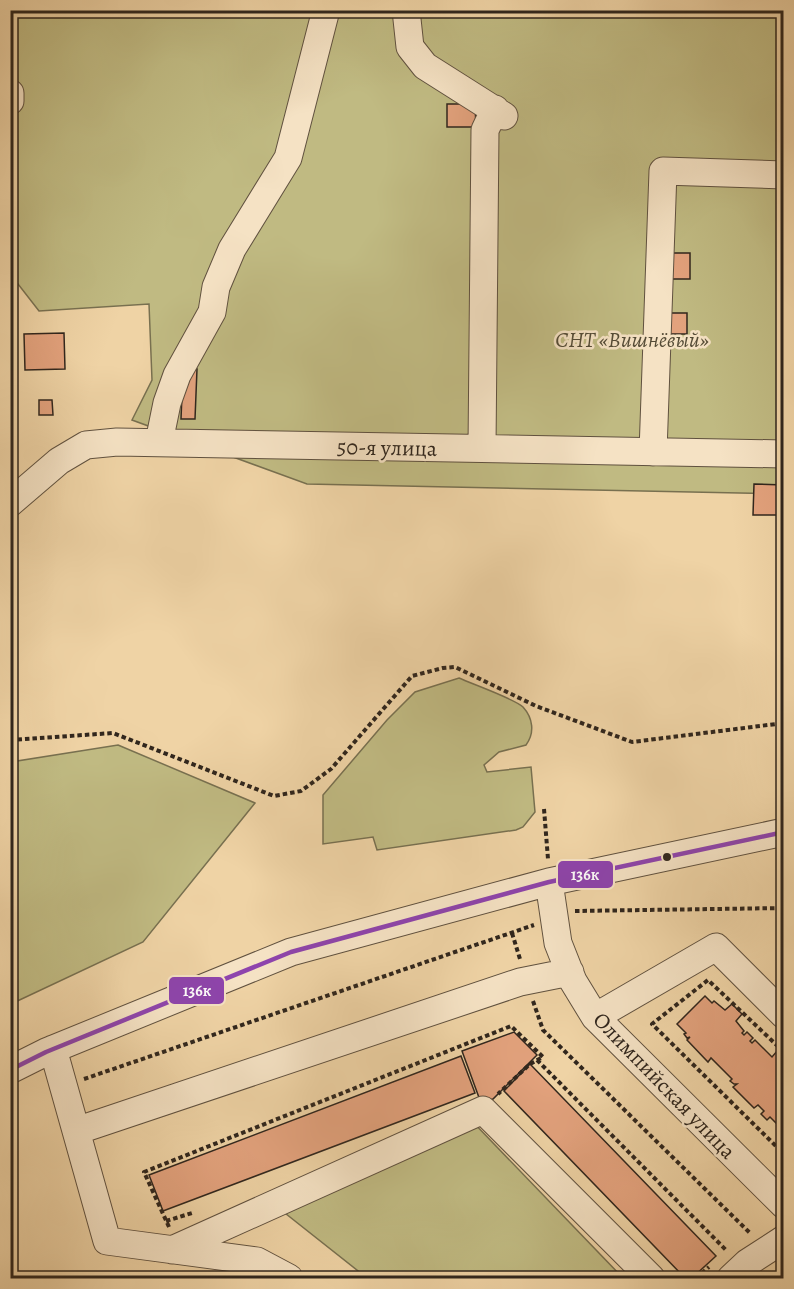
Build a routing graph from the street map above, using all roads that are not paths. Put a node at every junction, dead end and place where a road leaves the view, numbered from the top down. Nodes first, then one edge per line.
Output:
1 (326, 10) edge
2 (406, 10) edge
3 (10, 93) edge
4 (10, 101) edge
5 (783, 175) edge
6 (159, 442) junction
7 (482, 448) junction
8 (653, 452) junction
9 (783, 454) edge
10 (10, 503) edge
11 (783, 832) edge
12 (549, 882) junction
13 (570, 972) junction
14 (783, 1015) edge
15 (595, 1017) junction
16 (52, 1049) junction
17 (10, 1070) edge
18 (76, 1131) junction
19 (783, 1205) edge
20 (775, 1245) edge
21 (172, 1250) junction
22 (737, 1273) edge
23 (289, 1278) edge
24 (651, 1278) edge

1 - 6 street
2 - 7 street
3 - 4 street
5 - 8 street
6 - 7 street, 50-я улица
6 - 10 street, 50-я улица
7 - 8 street, 50-я улица
8 - 9 street, 50-я улица
11 - 12 street
12 - 13 street, Олимпийская улица
12 - 16 street
13 - 15 street, Олимпийская улица
13 - 18 street
14 - 15 street
15 - 19 street, Олимпийская улица
16 - 17 street
16 - 18 street
18 - 21 street
20 - 22 street
21 - 23 street
21 - 24 street

